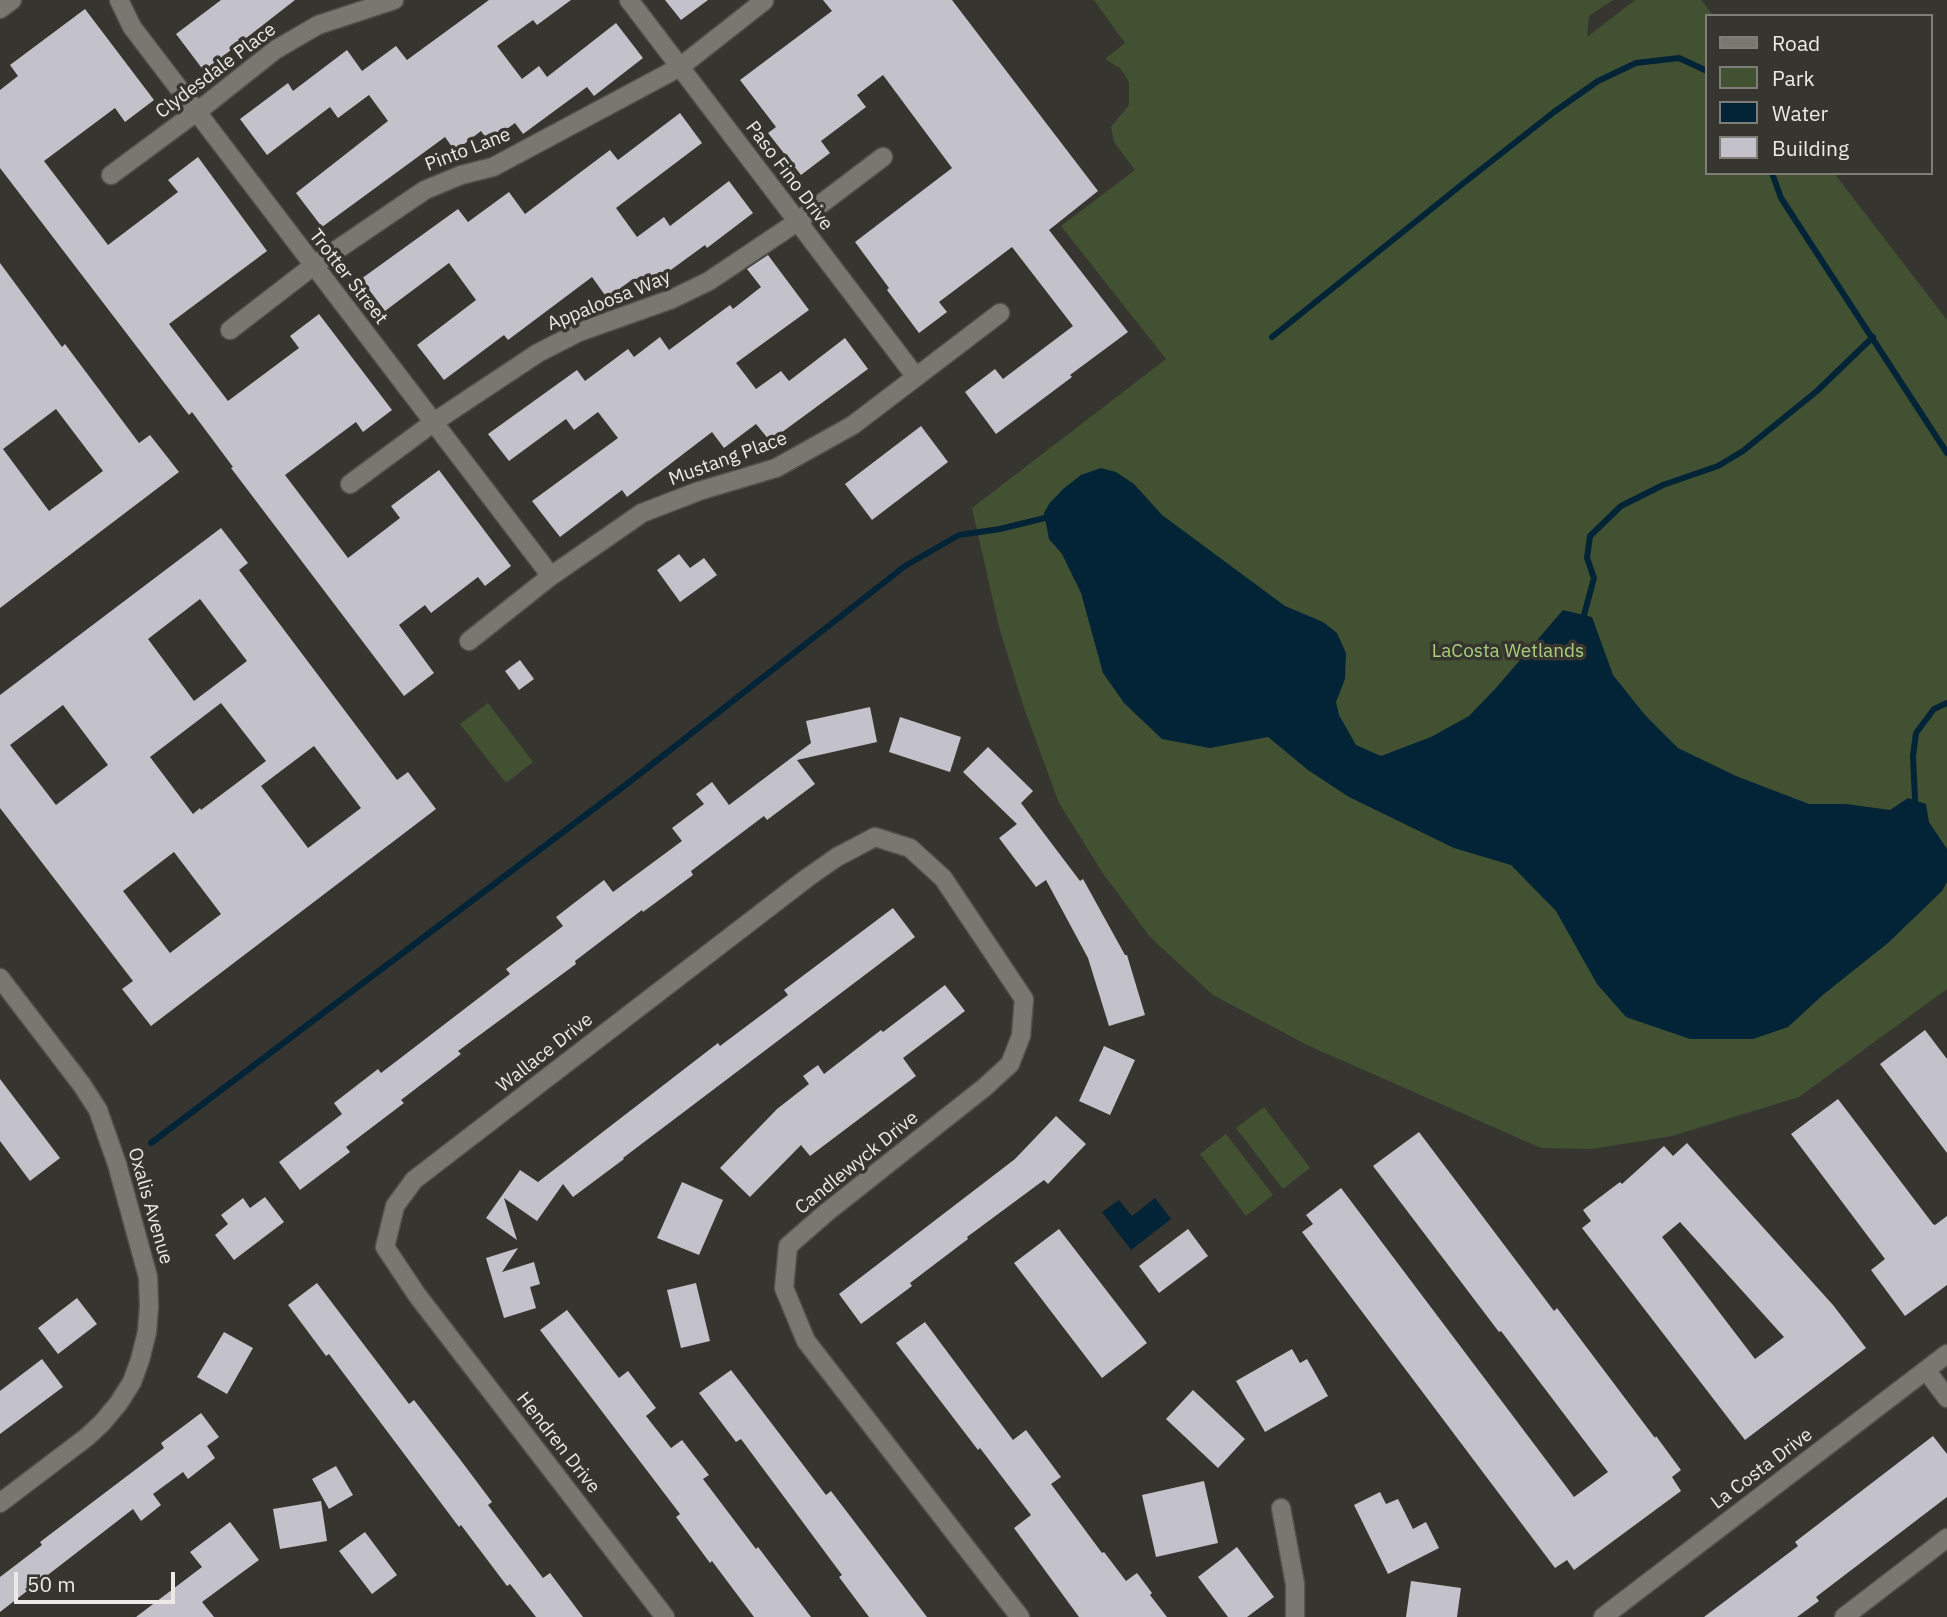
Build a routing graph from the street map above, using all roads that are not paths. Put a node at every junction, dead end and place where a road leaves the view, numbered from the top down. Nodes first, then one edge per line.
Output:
1 (12, 0) edge
2 (118, 0) edge
3 (394, 0) edge
4 (629, 0) edge
5 (764, 1) edge
6 (0, 9) edge
7 (680, 67) junction
8 (196, 112) junction
9 (883, 157) dead end
10 (111, 175) dead end
11 (797, 222) junction
12 (313, 266) junction
13 (1000, 313) dead end
14 (230, 330) dead end
15 (916, 377) junction
16 (434, 422) junction
17 (350, 484) dead end
18 (551, 576) junction
19 (468, 641) dead end
20 (807, 878) joint
21 (0, 978) edge
22 (417, 1295) joint
23 (1947, 1354) edge
24 (1926, 1370) junction
25 (1947, 1398) edge
26 (0, 1503) edge
27 (1281, 1507) dead end
28 (1947, 1538) edge
29 (665, 1617) edge
30 (1020, 1617) edge
31 (1295, 1617) edge
32 (1603, 1617) edge
33 (1843, 1617) edge

1 - 6 street
2 - 8 street, Trotter Street
3 - 8 street, Clydesdale Place
4 - 7 street, Paso Fino Drive
5 - 7 street, Pinto Lane
7 - 11 street, Paso Fino Drive
7 - 12 street, Pinto Lane
8 - 10 street, Clydesdale Place
8 - 12 street, Trotter Street
9 - 11 street, Appaloosa Way
11 - 15 street, Paso Fino Drive
11 - 16 street, Appaloosa Way
12 - 14 street, Pinto Lane
12 - 16 street, Trotter Street
13 - 15 street, Mustang Place
15 - 18 street, Mustang Place
16 - 17 street, Appaloosa Way
16 - 18 street, Trotter Street
18 - 19 street, Mustang Place
20 - 22 street, Wallace Drive
20 - 30 street, Candlewyck Drive
21 - 26 street, Oxalis Avenue
22 - 29 street, Hendren Drive
23 - 24 street, La Costa Drive
24 - 25 street
24 - 32 street, La Costa Drive
27 - 31 street
28 - 33 street

